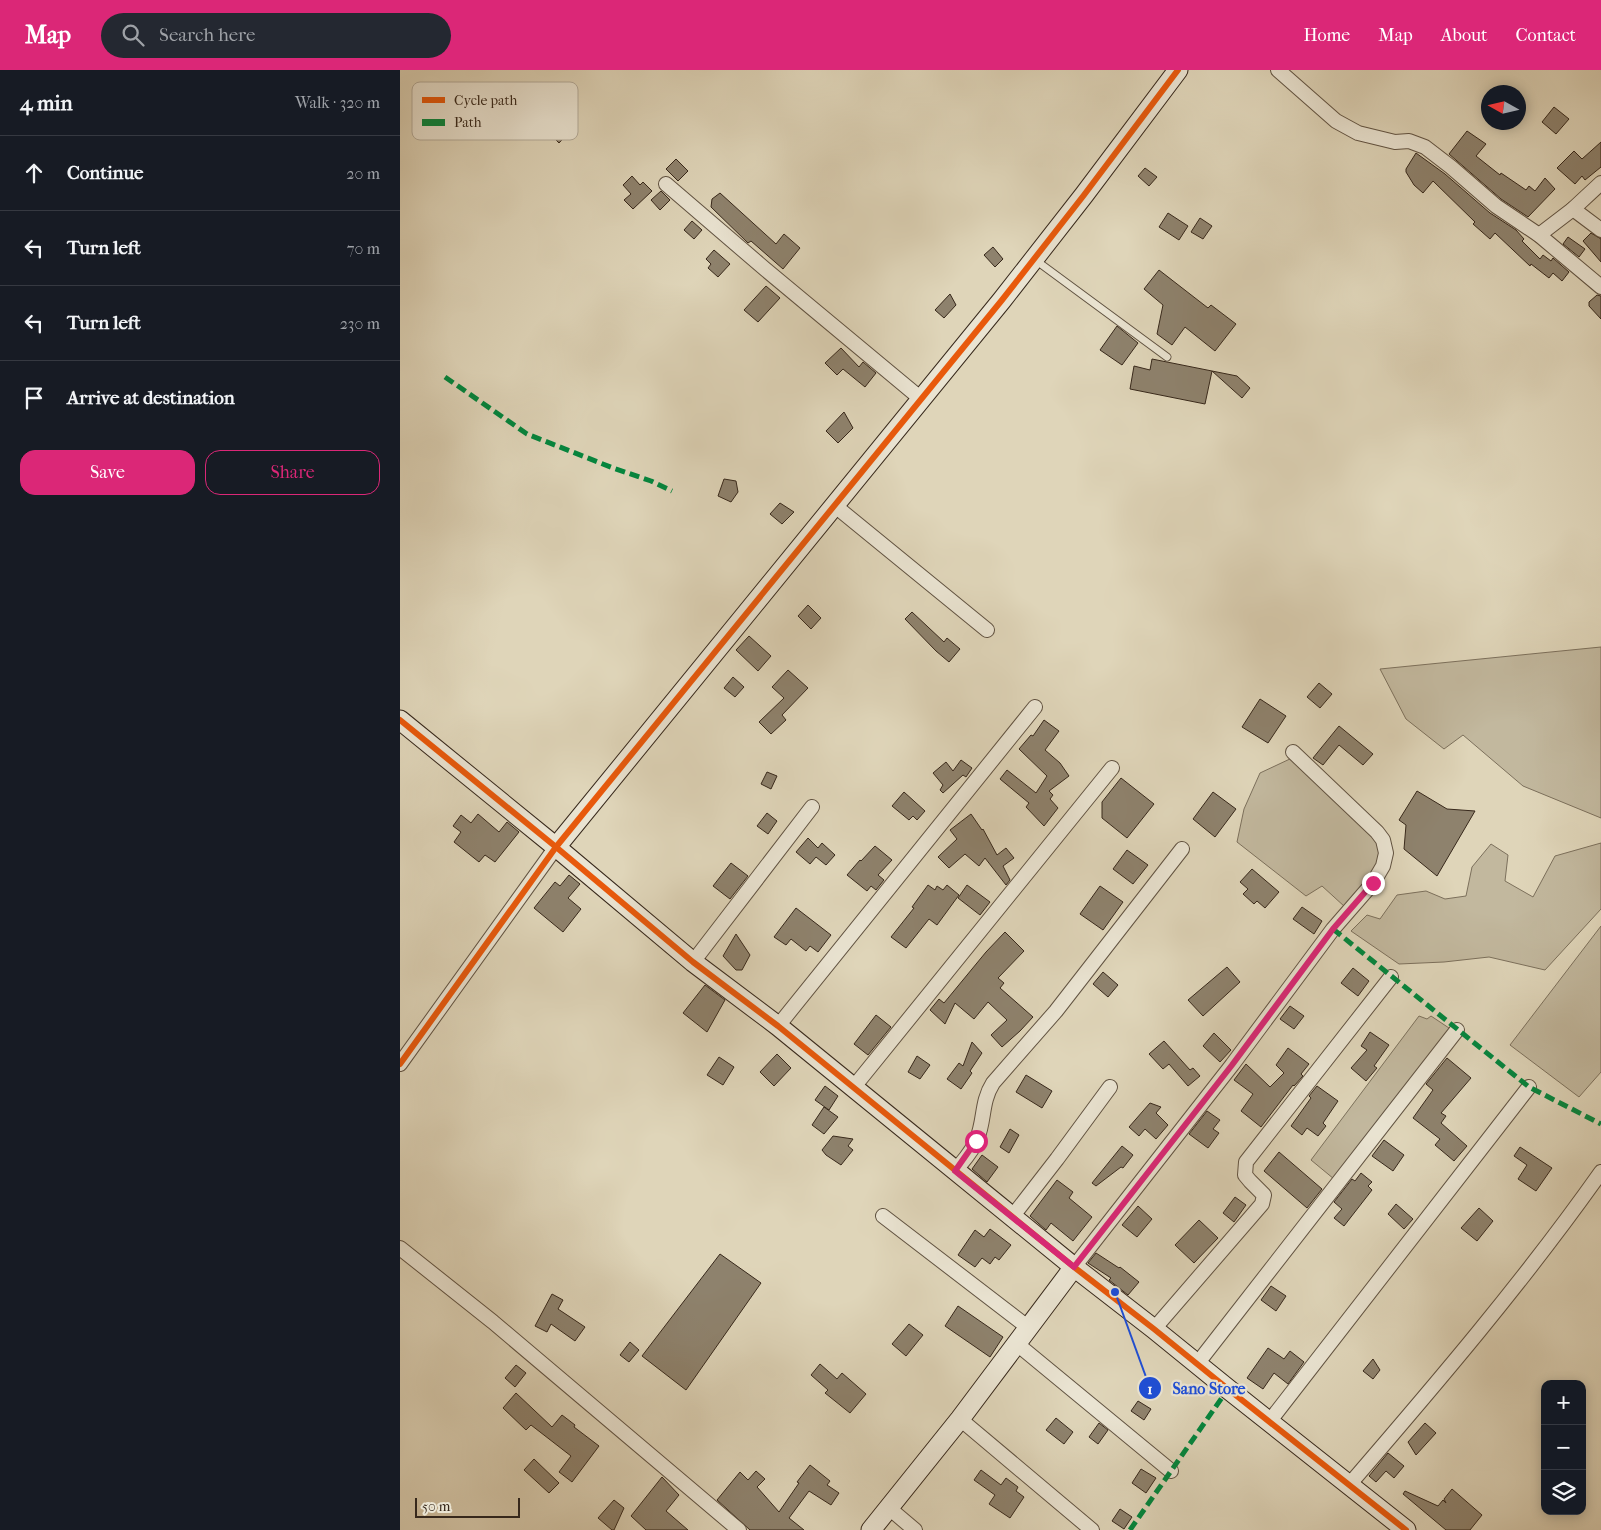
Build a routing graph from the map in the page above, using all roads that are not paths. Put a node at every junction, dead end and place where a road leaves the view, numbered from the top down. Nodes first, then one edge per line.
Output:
1 (1178, 70) edge
2 (1278, 70) edge
3 (1601, 183) edge
4 (666, 184) dead end
5 (1573, 209) junction
6 (1601, 230) edge
7 (1539, 235) junction
8 (1034, 259) junction
9 (1601, 287) edge
10 (1166, 357) dead end
11 (920, 398) junction
12 (834, 505) junction
13 (987, 630) dead end
14 (1034, 707) dead end
15 (400, 720) edge
16 (1293, 752) dead end
17 (1112, 768) dead end
18 (812, 806) dead end
19 (556, 847) junction
20 (1182, 849) dead end
21 (693, 962) junction
22 (1391, 977) dead end
23 (778, 1026) junction
24 (1457, 1030) dead end
25 (400, 1064) edge
26 (1110, 1087) dead end
27 (1529, 1087) dead end
28 (853, 1088) junction
29 (955, 1171) junction
30 (1601, 1172) edge
31 (883, 1216) dead end
32 (1012, 1217) junction
33 (400, 1248) edge
34 (1074, 1267) junction
35 (1029, 1328) junction
36 (1154, 1329) junction
37 (1017, 1344) junction
38 (1197, 1364) junction
39 (960, 1419) junction
40 (1269, 1422) junction
41 (1172, 1471) dead end
42 (1349, 1485) junction
43 (889, 1508) junction
44 (739, 1530) edge
45 (871, 1530) edge
46 (915, 1530) edge
47 (1092, 1530) edge
48 (1406, 1530) edge

1 - 8 street
2 - 7 street
3 - 5 street
4 - 11 street
5 - 6 street
5 - 7 street
7 - 9 street
8 - 10 lane
8 - 11 street
11 - 12 street
12 - 13 street
12 - 19 street
14 - 23 street
15 - 19 street
16 - 34 street
17 - 28 street
18 - 21 street
19 - 21 street
19 - 25 street
20 - 29 street
21 - 23 street
22 - 36 street
23 - 28 street
24 - 38 street
26 - 32 street
27 - 40 street
28 - 29 street
29 - 32 street
30 - 42 street
31 - 35 street
32 - 34 street
33 - 44 street
34 - 35 street
34 - 36 street
35 - 37 street
36 - 38 street
37 - 39 street
37 - 41 street
38 - 40 street
39 - 43 street
39 - 47 street
40 - 42 street
42 - 48 street
43 - 45 street
43 - 46 street

